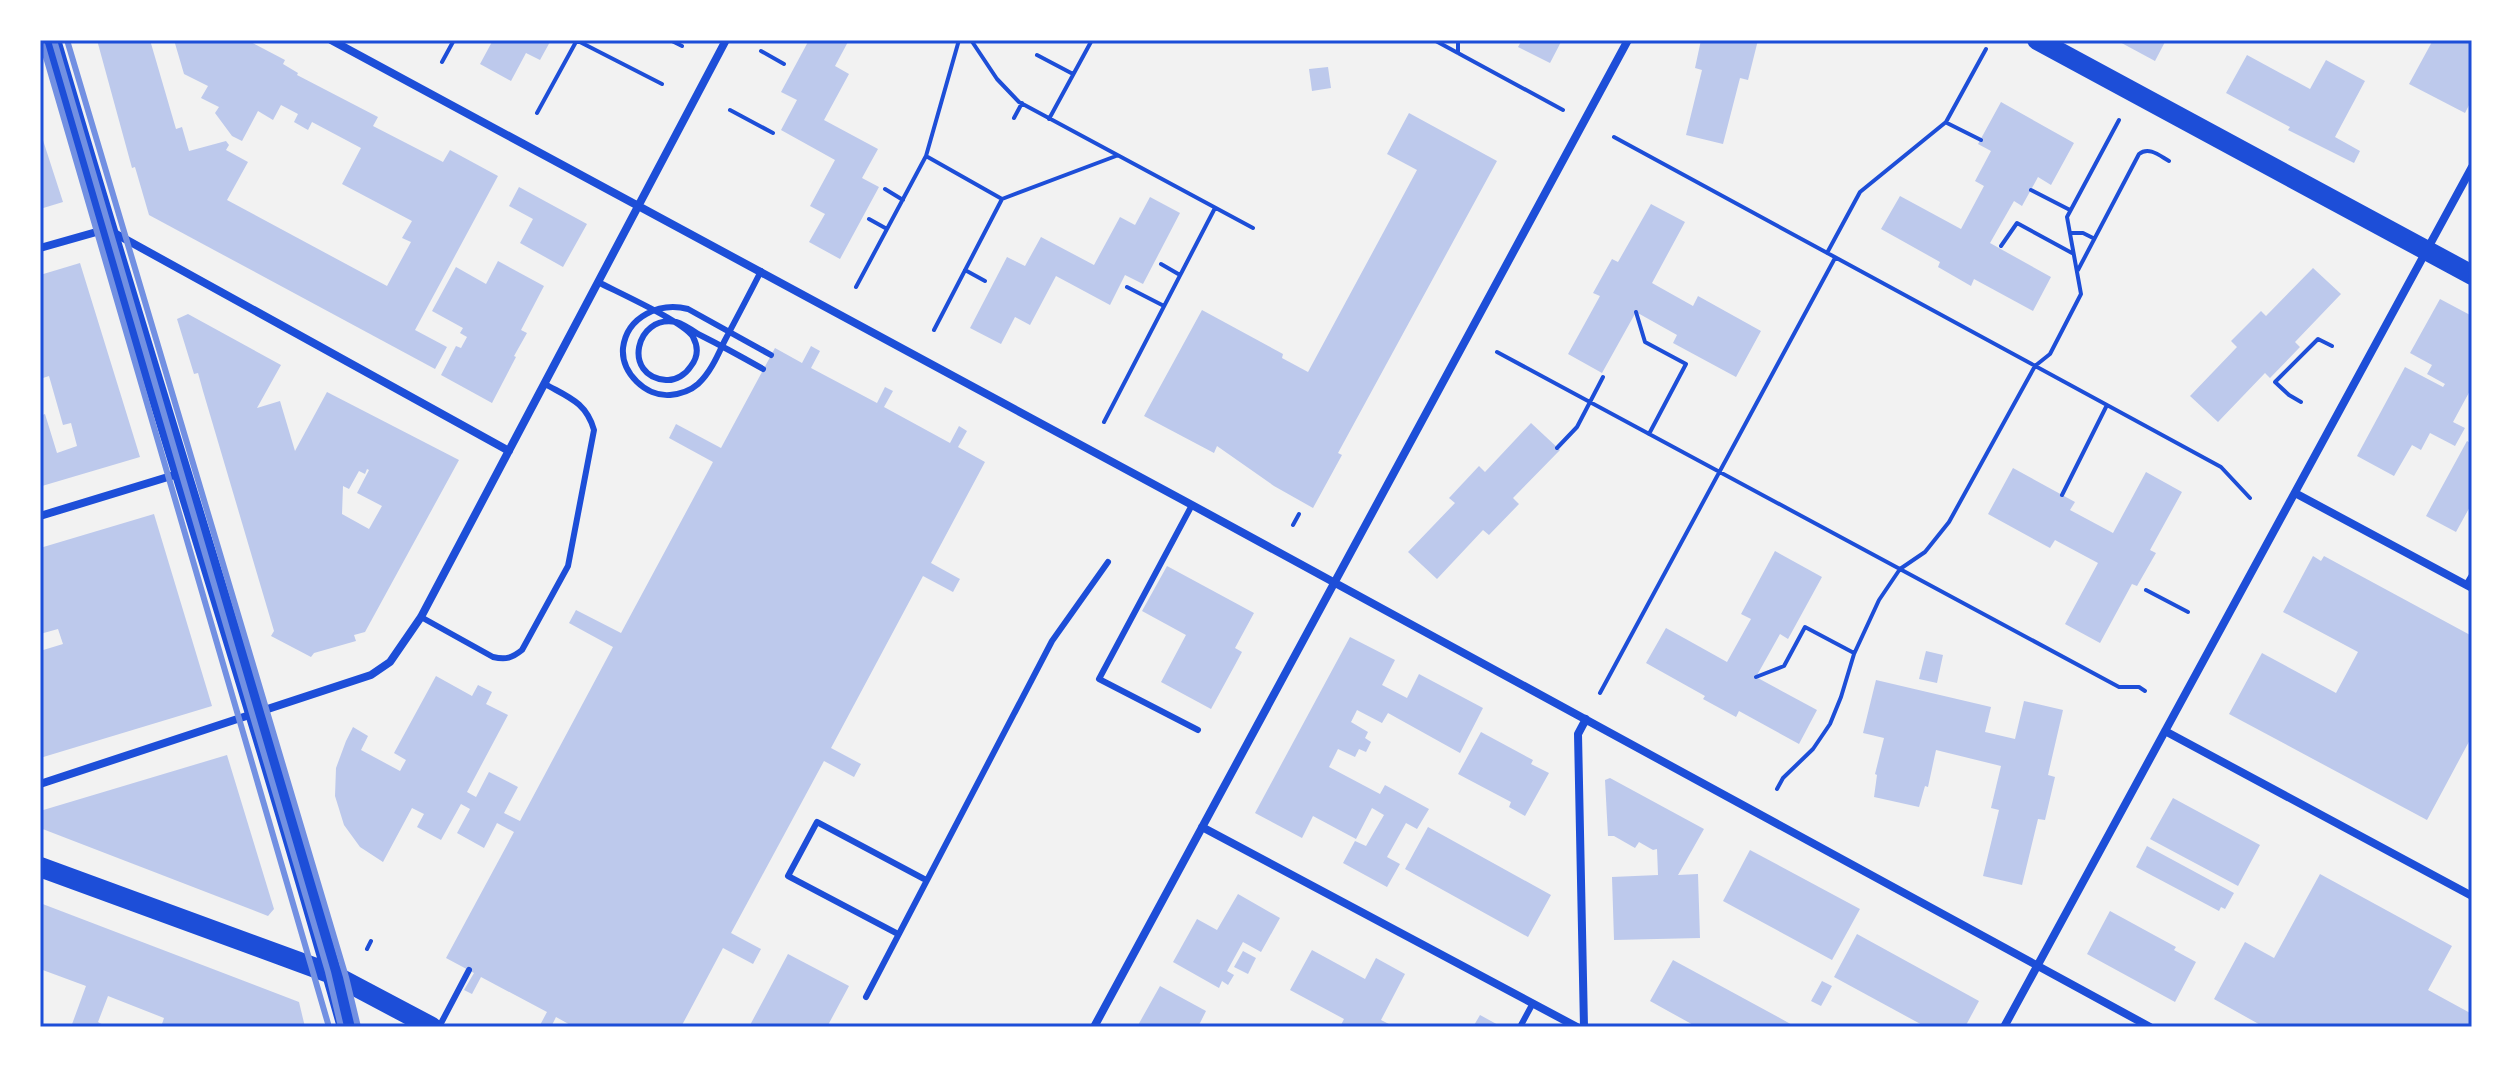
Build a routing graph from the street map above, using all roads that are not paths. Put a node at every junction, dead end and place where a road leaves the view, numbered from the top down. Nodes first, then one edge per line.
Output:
1 (51, 40) edge
2 (331, 40) edge
3 (726, 40) edge
4 (1628, 40) edge
5 (2037, 40) edge
6 (2472, 167) edge
7 (638, 204) junction
8 (107, 229) junction
9 (40, 248) edge
10 (2428, 251) junction
11 (761, 271) junction
12 (2472, 275) edge
13 (598, 282) junction
14 (771, 355) dead end
15 (763, 369) dead end
16 (545, 384) junction
17 (509, 451) junction
18 (183, 472) junction
19 (2295, 493) junction
20 (1192, 505) junction
21 (40, 516) edge
22 (1108, 562) dead end
23 (2472, 575) edge
24 (1335, 582) junction
25 (2469, 587) edge
26 (421, 617) junction
27 (256, 713) junction
28 (1586, 719) junction
29 (1198, 730) dead end
30 (2165, 731) junction
31 (40, 784) edge
32 (1202, 827) junction
33 (40, 867) edge
34 (926, 880) junction
35 (2472, 896) edge
36 (898, 934) junction
37 (2037, 965) junction
38 (469, 970) dead end
39 (332, 974) junction
40 (866, 997) dead end
41 (1533, 1003) junction
42 (347, 1027) edge
43 (432, 1027) edge
44 (439, 1027) edge
45 (1094, 1027) edge
46 (1520, 1027) edge
47 (1577, 1027) edge
48 (1584, 1027) edge
49 (2004, 1027) edge
50 (2150, 1027) edge

1 - 8 main road
2 - 7 street
3 - 7 street
4 - 24 street
5 - 10 main road
6 - 10 street
7 - 11 street
7 - 13 street
8 - 9 street
8 - 17 street
8 - 18 main road
10 - 12 main road
10 - 19 street
11 - 14 lane
11 - 20 street
13 - 15 lane
13 - 16 street
16 - 17 street
16 - 26 lane
17 - 26 street
18 - 21 street
18 - 27 main road
19 - 25 street
19 - 30 street
20 - 24 street
20 - 29 lane
22 - 34 lane
23 - 25 lane
24 - 28 street
24 - 32 street
26 - 27 street
27 - 31 street
27 - 39 main road
28 - 37 street
28 - 48 street
30 - 35 street
30 - 37 street
32 - 41 street
32 - 45 street
33 - 39 main road
34 - 36 lane
34 - 36 lane
36 - 40 lane
37 - 49 street
37 - 50 street
38 - 44 lane
39 - 42 main road
39 - 43 main road
41 - 46 lane
41 - 47 street

